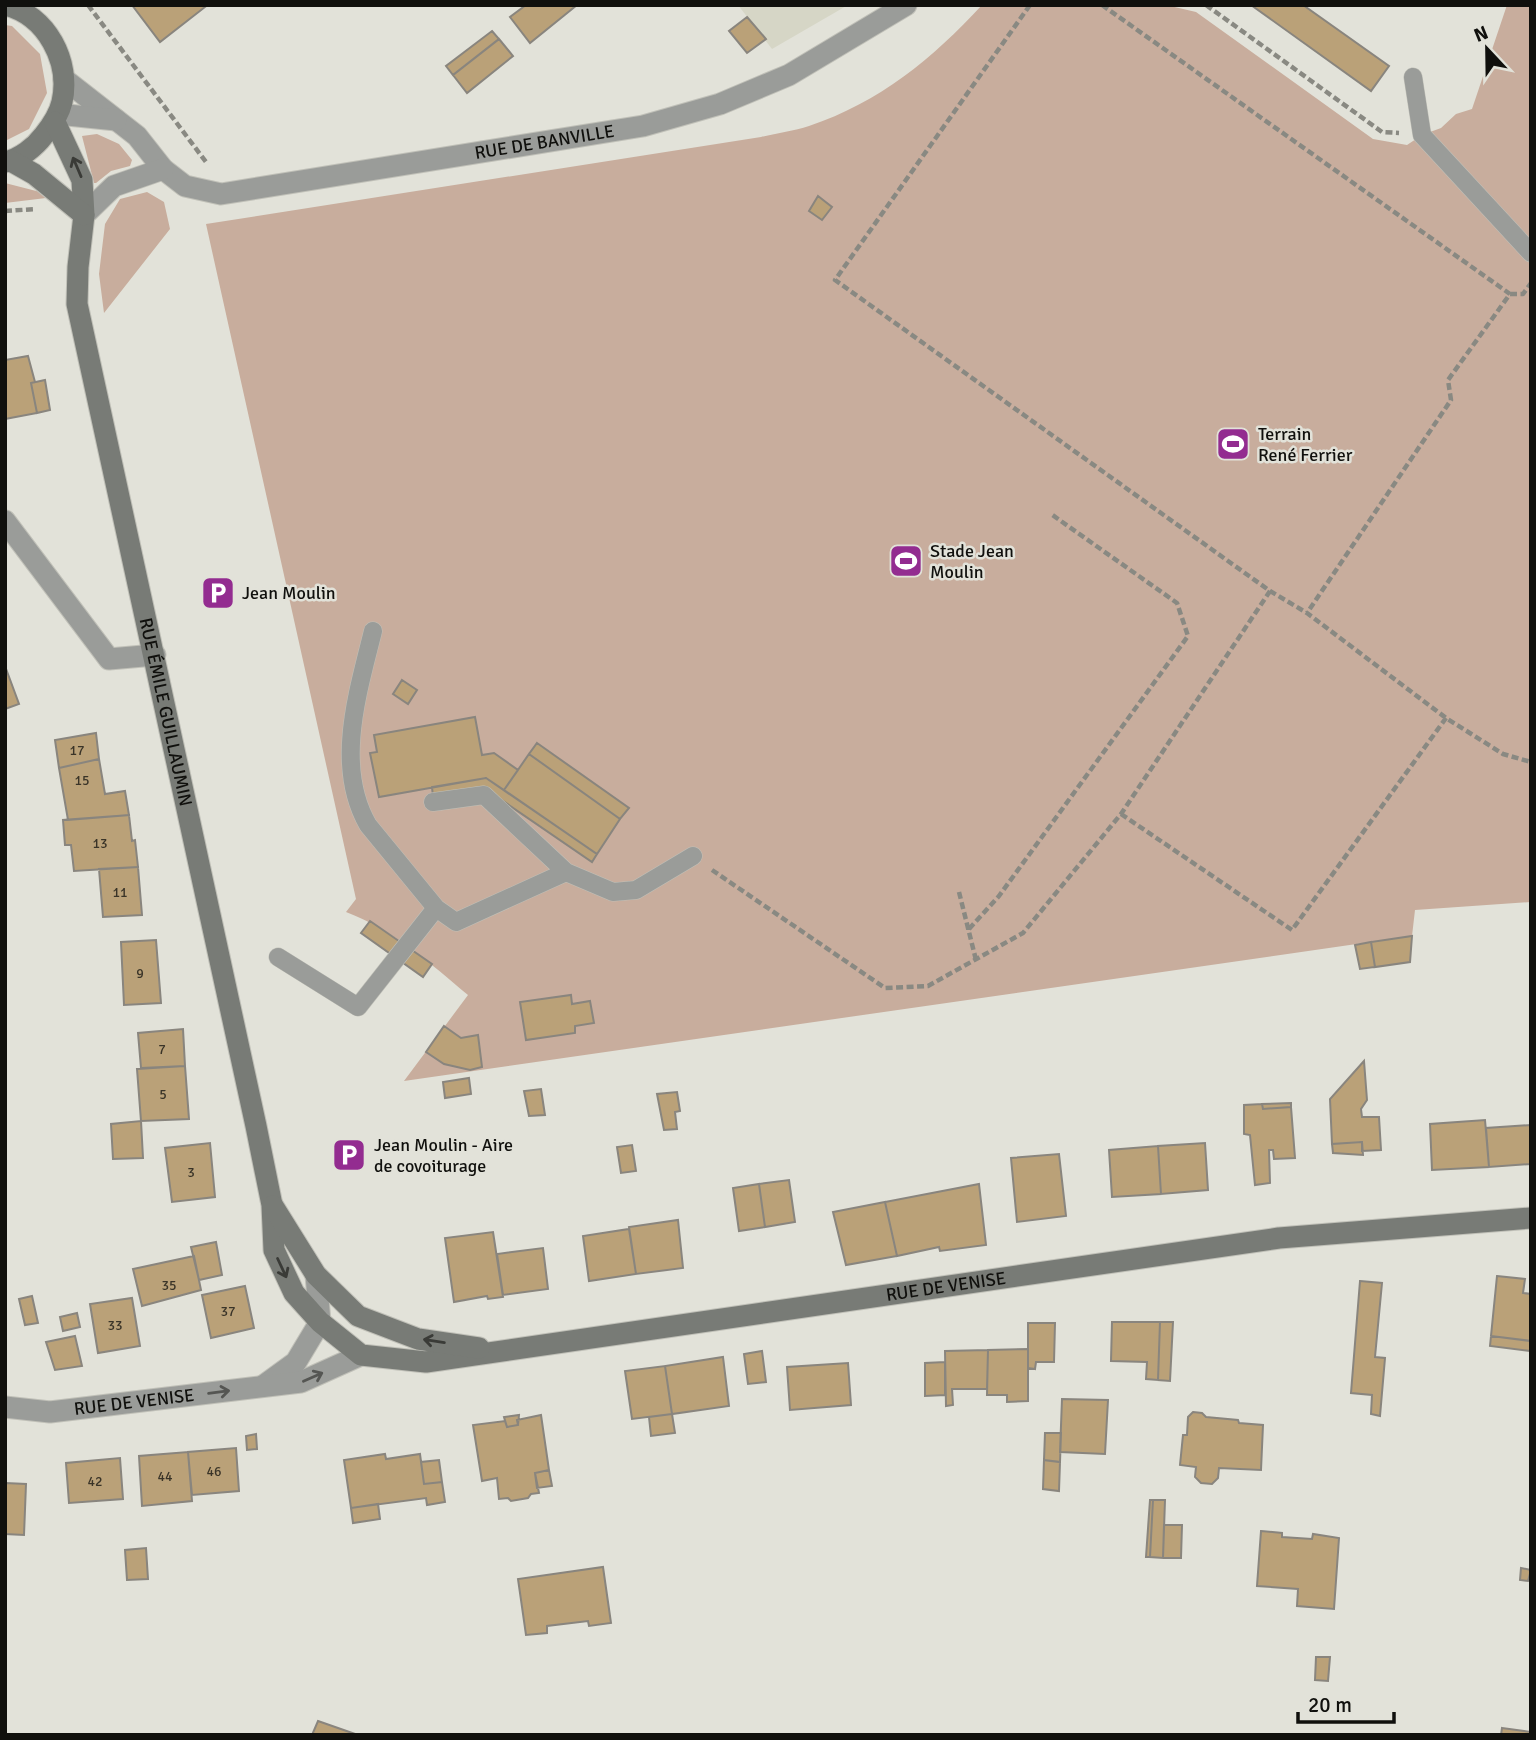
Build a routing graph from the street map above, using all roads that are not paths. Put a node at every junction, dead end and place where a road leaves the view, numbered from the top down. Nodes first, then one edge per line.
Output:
1 (5, 5) edge
2 (906, 5) edge
3 (32, 11) edge
4 (1413, 77) dead end
5 (64, 79) junction
6 (57, 118) junction
7 (116, 120) junction
8 (8, 161) edge
9 (163, 169) junction
10 (84, 215) junction
11 (1531, 253) edge
12 (5, 522) edge
13 (373, 631) dead end
14 (155, 655) junction
15 (433, 802) dead end
16 (693, 856) road end
17 (566, 872) junction
18 (436, 908) junction
19 (278, 957) dead end
20 (272, 1205) junction
21 (1531, 1218) edge
22 (316, 1275) junction
23 (320, 1322) junction
24 (502, 1352) junction
25 (361, 1356) junction
26 (262, 1387) junction
27 (5, 1407) edge

1 - 3 main road
2 - 9 street, RUE DE BANVILLE
3 - 5 main road
4 - 11 lane
5 - 6 main road
5 - 7 street, RUE DE BANVILLE
6 - 7 street
6 - 8 main road
10 -> 6 main road, RUE ÉMILE GUILLAUMIN
7 - 9 street, RUE DE BANVILLE
8 - 10 main road
9 - 10 street
10 - 14 main road, RUE ÉMILE GUILLAUMIN
12 - 14 street
13 - 18 lane
14 - 20 main road, RUE ÉMILE GUILLAUMIN
15 - 17 lane
16 - 17 lane
17 - 18 lane
18 - 19 lane
20 - 22 main road, RUE ÉMILE GUILLAUMIN
20 -> 23 main road, RUE ÉMILE GUILLAUMIN
21 - 24 main road, RUE DE VENISE
22 - 23 street
24 -> 22 main road, RUE ÉMILE GUILLAUMIN
23 - 25 main road
23 - 26 street, RUE DE VENISE
24 - 25 main road, RUE DE VENISE
26 -> 25 street, RUE DE VENISE
27 -> 26 street, RUE DE VENISE

